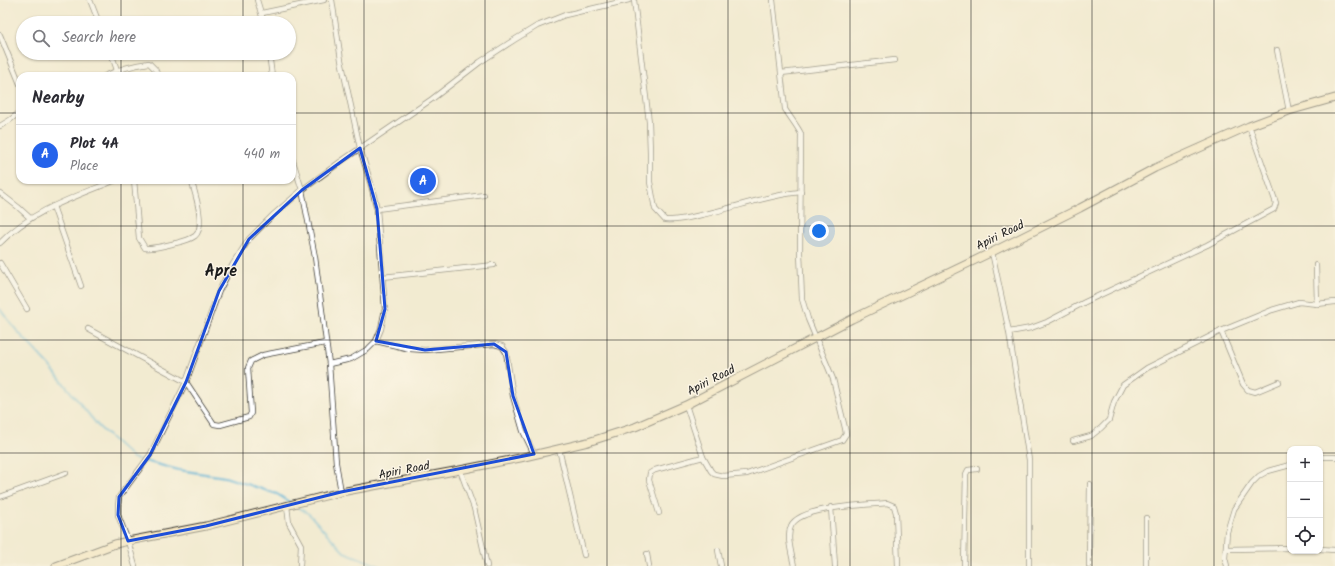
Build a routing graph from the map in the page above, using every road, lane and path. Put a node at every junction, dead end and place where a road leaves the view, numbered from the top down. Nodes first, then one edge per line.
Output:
1 (90, 0) edge
2 (257, 0) edge
3 (324, 0) edge
4 (332, 0) edge
5 (605, 0) edge
6 (629, 0) edge
7 (634, 0) edge
8 (773, 0) edge
9 (607, 5) junction
10 (262, 14) joint
11 (96, 16) edge
12 (0, 35) edge
13 (1277, 50) dead end
14 (113, 60) edge
15 (270, 60) edge
16 (895, 60) dead end
17 (117, 70) junction
18 (113, 72) edge
19 (156, 72) edge
20 (271, 72) edge
21 (16, 74) edge
22 (781, 74) junction
23 (1335, 98) edge
24 (1288, 111) junction
25 (16, 115) edge
26 (0, 126) edge
27 (1249, 126) junction
28 (360, 148) junction
29 (296, 171) edge
30 (106, 184) edge
31 (134, 184) edge
32 (192, 184) edge
33 (302, 190) junction
34 (801, 192) junction
35 (0, 193) edge
36 (484, 195) dead end
37 (53, 206) junction
38 (377, 209) junction
39 (30, 218) junction
40 (0, 243) edge
41 (992, 252) junction
42 (0, 263) edge
43 (494, 265) dead end
44 (1316, 265) dead end
45 (383, 276) junction
46 (81, 286) dead end
47 (1335, 302) edge
48 (1317, 304) junction
49 (27, 308) dead end
50 (88, 329) dead end
51 (1221, 331) junction
52 (1009, 332) junction
53 (817, 338) junction
54 (376, 341) junction
55 (326, 343) junction
56 (329, 364) junction
57 (186, 382) junction
58 (1279, 382) dead end
59 (686, 405) junction
60 (1073, 441) dead end
61 (559, 448) junction
62 (534, 454) junction
63 (703, 457) junction
64 (1323, 457) edge
65 (1335, 457) edge
66 (1287, 466) edge
67 (977, 468) dead end
68 (460, 470) junction
69 (66, 473) dead end
70 (1090, 484) dead end
71 (341, 492) junction
72 (0, 497) edge
73 (287, 506) junction
74 (831, 507) junction
75 (659, 513) dead end
76 (1146, 518) dead end
77 (128, 541) junction
78 (1287, 548) edge
79 (1226, 549) junction
80 (1323, 549) edge
81 (718, 550) dead end
82 (1335, 550) edge
83 (647, 554) dead end
84 (584, 555) dead end
85 (56, 566) edge
86 (135, 566) edge
87 (300, 566) edge
88 (487, 566) edge
89 (649, 566) edge
90 (721, 566) edge
91 (794, 566) edge
92 (835, 566) edge
93 (898, 566) edge
94 (964, 566) edge
95 (1029, 566) edge
96 (1089, 566) edge
97 (1146, 566) edge
98 (1227, 566) edge

1 - 11 street
2 - 10 street
3 - 10 street
4 - 28 street
5 - 9 street
6 - 9 street
7 - 34 street
8 - 22 street
9 - 28 street
12 - 21 street
13 - 24 street
14 - 17 street
15 - 20 street
16 - 22 street
17 - 18 street
17 - 19 street
22 - 34 street
23 - 24 street, Apiri Road
24 - 27 street, Apiri Road
25 - 26 street
27 - 41 street, Apiri Road
27 - 52 street
28 - 33 street
28 - 38 street
29 - 33 street
30 - 37 street
31 - 32 street
33 - 55 street
33 - 57 street
34 - 53 street
35 - 39 street
36 - 38 street
37 - 39 street
37 - 46 street
38 - 45 street
39 - 40 street
41 - 52 street
41 - 53 street, Apiri Road
42 - 49 street
43 - 45 street
44 - 48 street
45 - 54 street
47 - 48 street
48 - 51 street
50 - 57 street
51 - 58 street
51 - 60 street
52 - 95 street
53 - 59 street, Apiri Road
53 - 63 street
54 - 56 street
54 - 62 street
55 - 56 street
55 - 57 street
56 - 71 street
57 - 77 street
59 - 61 street, Apiri Road
59 - 63 street
61 - 62 street, Apiri Road
61 - 84 street
62 - 68 street, Apiri Road
63 - 75 street
64 - 65 street
66 - 79 street
67 - 94 street
68 - 71 street, Apiri Road
68 - 88 street
69 - 72 street
70 - 96 street
71 - 73 street, Apiri Road
73 - 77 street, Apiri Road
73 - 87 street
74 - 91 street
74 - 92 street
74 - 93 street
76 - 97 street
77 - 85 street, Apiri Road
77 - 86 street
78 - 79 street
79 - 98 street
80 - 82 street
81 - 90 street
83 - 89 street

